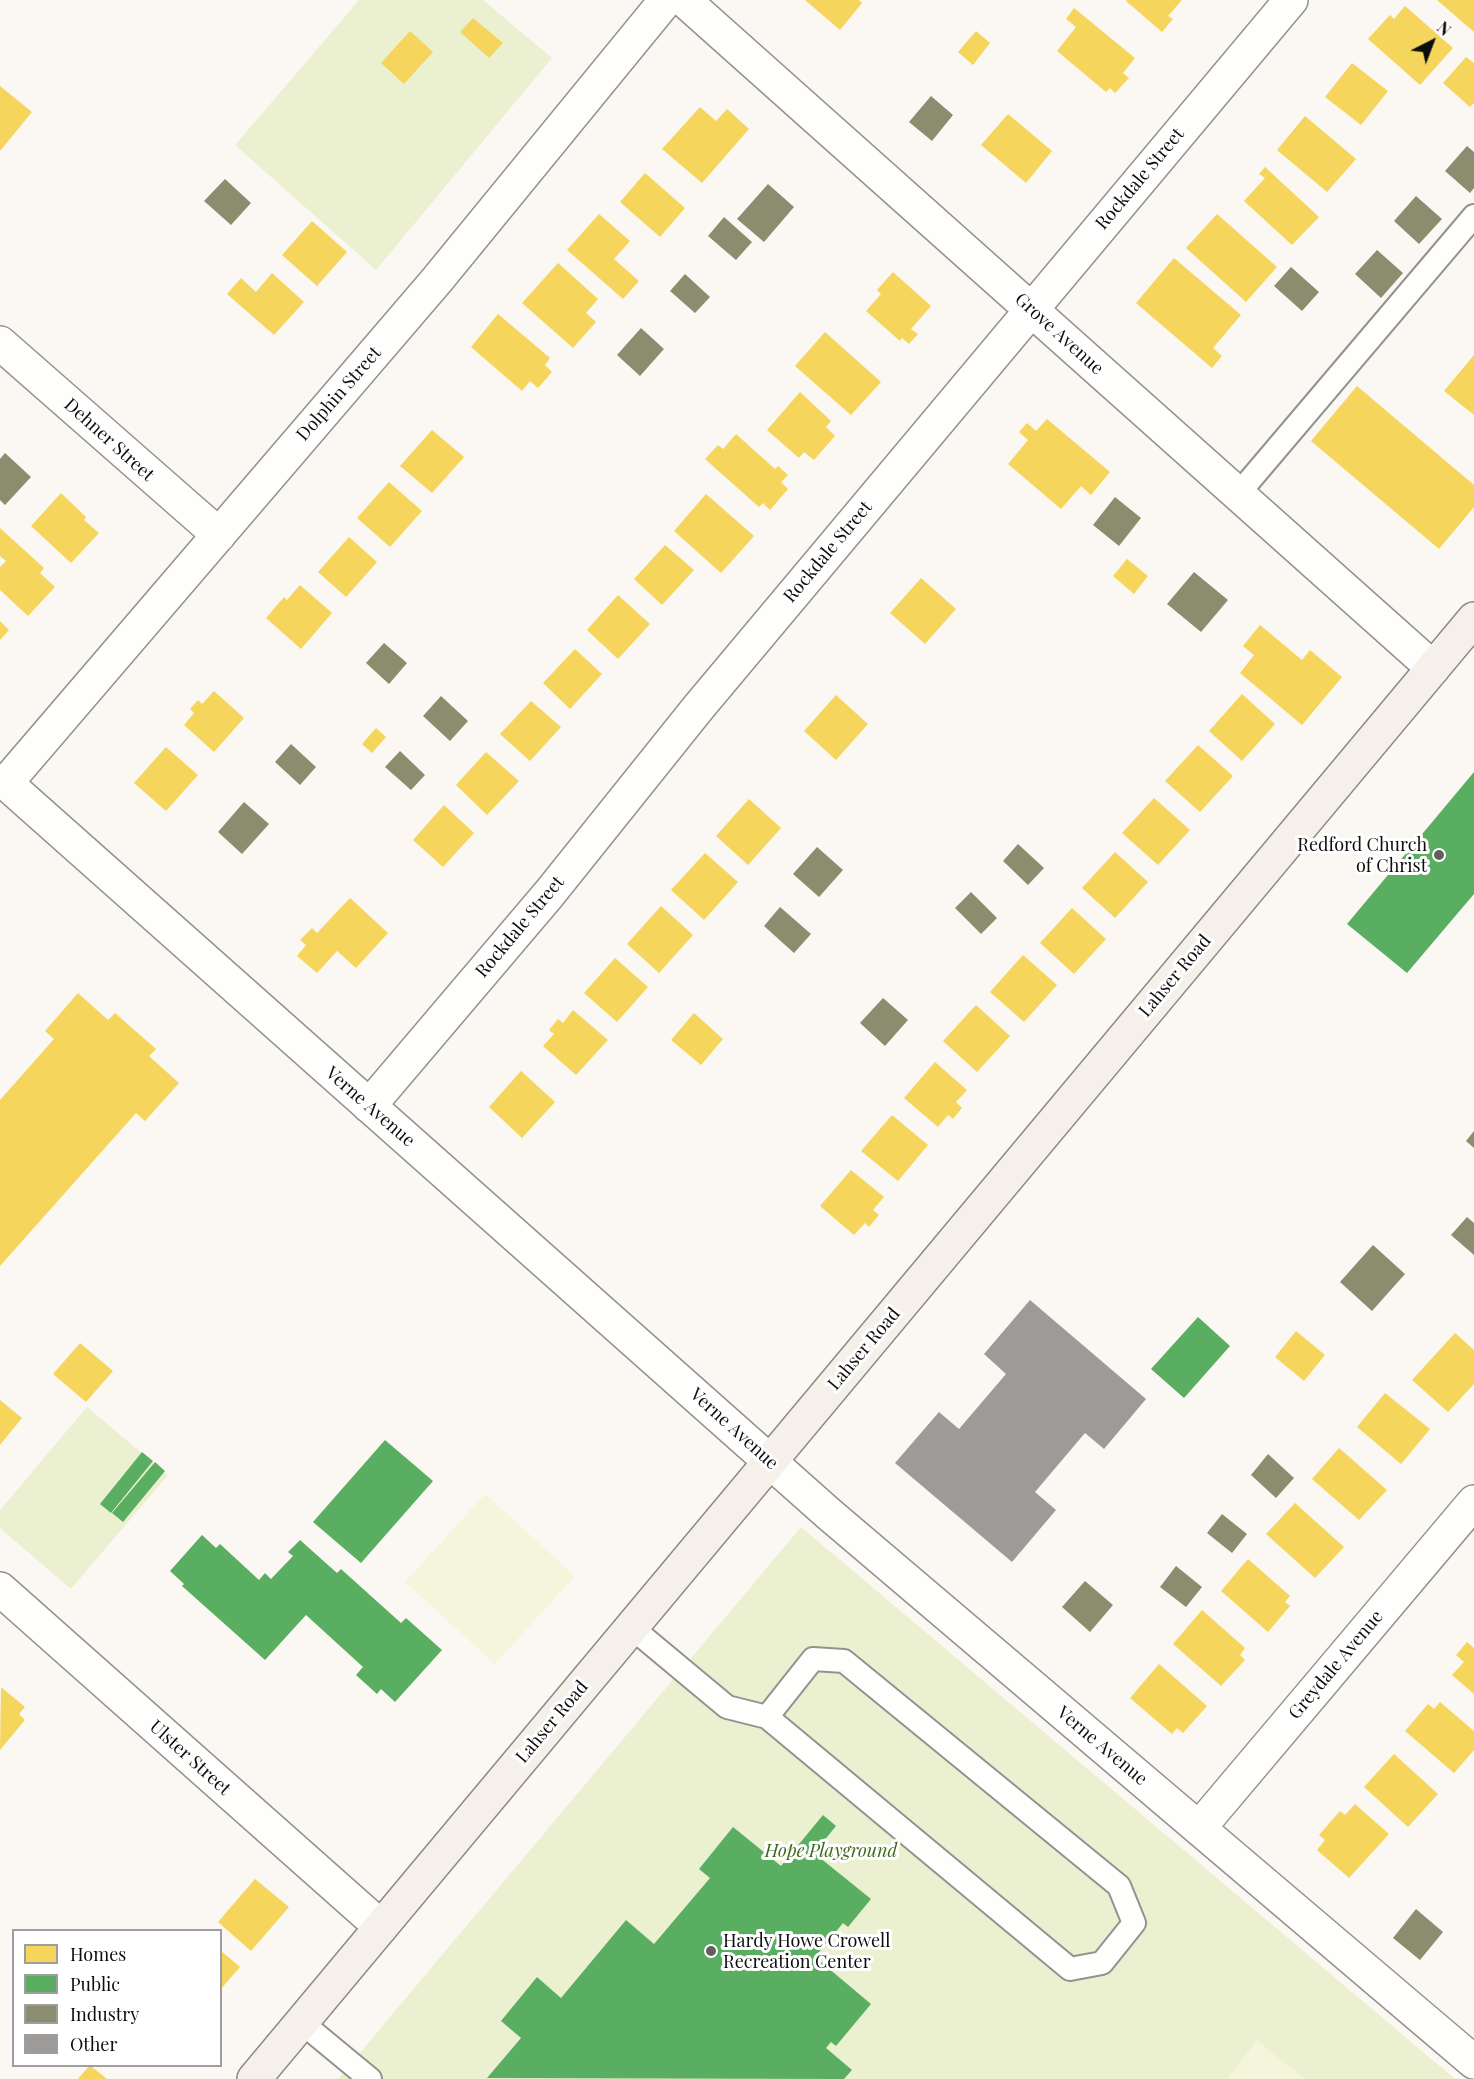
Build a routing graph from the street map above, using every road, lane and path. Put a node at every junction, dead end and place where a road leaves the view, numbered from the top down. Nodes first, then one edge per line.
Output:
1 (666, 0) edge
2 (684, 0) edge
3 (1291, 0) edge
4 (1474, 216) edge
5 (1032, 309) junction
6 (0, 343) edge
7 (1239, 493) junction
8 (219, 535) junction
9 (1474, 619) edge
10 (1433, 668) junction
11 (6, 783) joint
12 (369, 1106) junction
13 (770, 1461) junction
14 (1474, 1502) edge
15 (0, 1589) edge
16 (631, 1627) junction
17 (767, 1717) junction
18 (1199, 1828) junction
19 (381, 1928) junction
20 (301, 2022) junction
21 (1474, 2062) edge
22 (254, 2079) edge
23 (370, 2079) edge

1 - 8 street, Dolphin Street
2 - 5 street, Grove Avenue
3 - 5 street, Rockdale Street
4 - 7 lane
5 - 7 street, Grove Avenue
5 - 12 street, Rockdale Street
6 - 8 street, Dehner Street
7 - 10 street, Grove Avenue
8 - 11 street, Dolphin Street
9 - 10 main road, Lahser Road
10 - 13 main road, Lahser Road
11 - 12 street, Verne Avenue
12 - 13 street, Verne Avenue
13 - 16 main road, Lahser Road
13 - 18 street, Verne Avenue
14 - 18 street, Greydale Avenue
15 - 19 street, Ulster Street
16 - 17 lane
16 - 19 main road, Lahser Road
17 - 17 lane
18 - 21 street, Verne Avenue
19 - 20 main road, Lahser Road
20 - 22 main road, Lahser Road
20 - 23 lane

